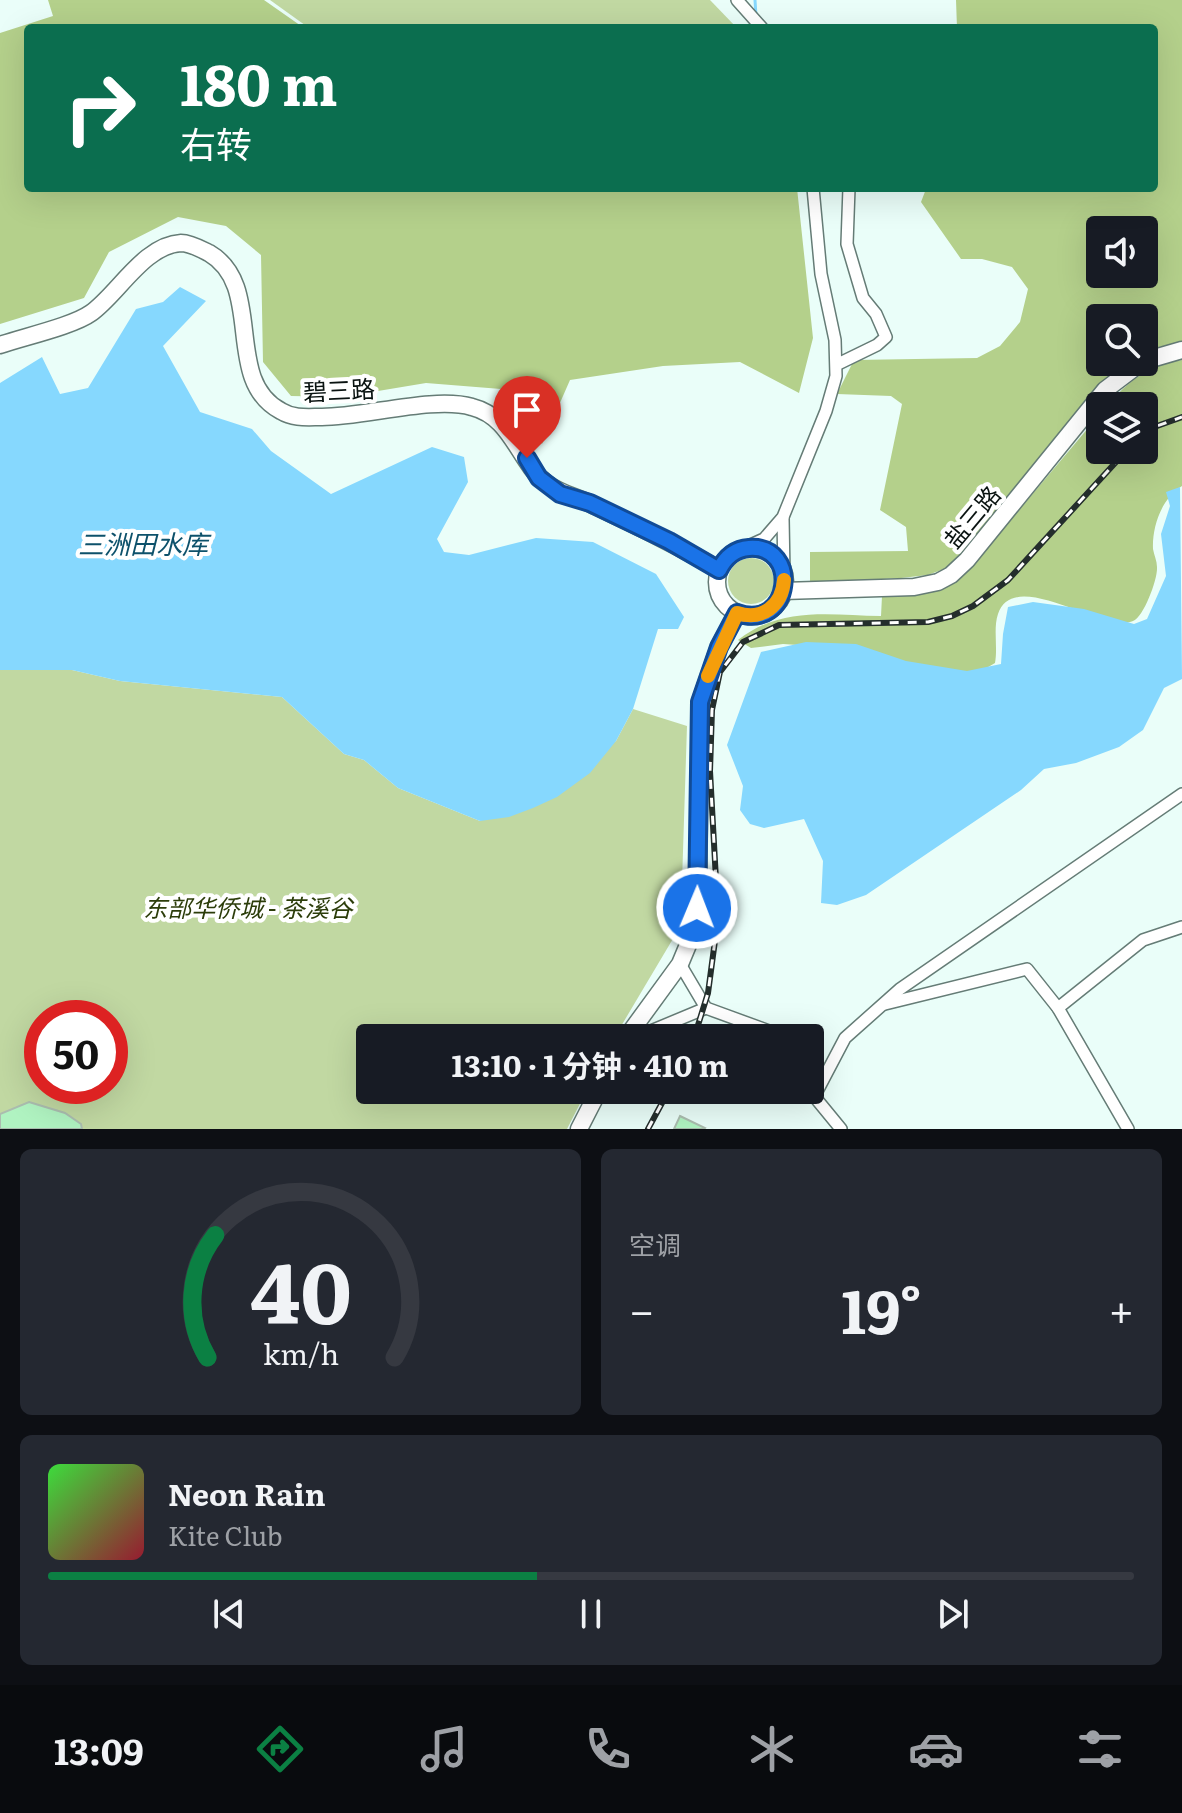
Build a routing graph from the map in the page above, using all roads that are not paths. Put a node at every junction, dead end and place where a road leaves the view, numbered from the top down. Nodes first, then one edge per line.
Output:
1 (737, 0) edge
2 (758, 24) edge
3 (813, 192) edge
4 (849, 192) edge
5 (0, 345) edge
6 (1182, 350) edge
7 (1158, 357) edge
8 (838, 364) junction
9 (1123, 376) edge
10 (783, 517) junction
11 (744, 548) junction
12 (719, 570) junction
13 (784, 574) junction
14 (783, 591) junction
15 (737, 613) junction
16 (1182, 794) edge
17 (1182, 927) edge
18 (680, 964) junction
19 (882, 1005) junction
20 (706, 1008) junction
21 (1058, 1008) junction
22 (636, 1024) edge
23 (668, 1024) edge
24 (750, 1024) edge
25 (824, 1074) edge
26 (592, 1104) edge
27 (820, 1104) edge
28 (579, 1129) edge
29 (841, 1129) edge
30 (1128, 1129) edge

1 - 2 street
3 - 8 street
4 - 8 street
5 - 12 main road, 碧三路
6 - 7 main road, 盐三路
8 - 10 street
9 - 14 main road, 盐三路
10 - 11 street
10 - 13 street
11 - 12 main road
11 - 13 main road
12 - 15 main road
13 - 14 main road
14 - 15 main road
15 - 18 main road
16 - 19 street
17 - 21 street
18 - 20 street
18 - 22 main road
19 - 21 street
19 - 25 street
20 - 23 street
20 - 24 street
21 - 30 street
26 - 28 main road
27 - 29 street

